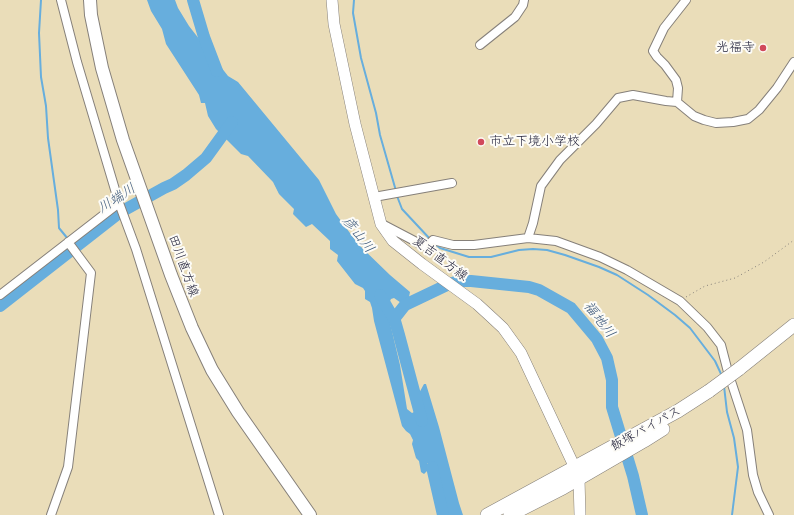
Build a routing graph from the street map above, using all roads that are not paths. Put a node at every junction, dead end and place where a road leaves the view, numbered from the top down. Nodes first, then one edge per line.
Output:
1 (60, 0) edge
2 (90, 0) edge
3 (332, 0) edge
4 (524, 0) edge
5 (686, 0) edge
6 (480, 45) dead end
7 (794, 62) edge
8 (677, 102) junction
9 (452, 183) dead end
10 (374, 197) junction
11 (119, 203) junction
12 (381, 224) junction
13 (528, 238) junction
14 (68, 242) junction
15 (0, 295) edge
16 (794, 325) edge
17 (794, 334) edge
18 (740, 373) junction
19 (577, 473) junction
20 (559, 483) junction
21 (51, 515) edge
22 (219, 515) edge
23 (310, 515) edge
24 (487, 515) edge
25 (510, 515) edge
26 (580, 515) edge
27 (769, 515) edge

1 - 11 street
2 - 23 main road, 田川直方線
3 - 10 main road, 夏吉直方線
4 - 6 street
5 - 8 street
7 - 8 street
8 - 13 street
9 - 10 street
10 - 12 main road, 夏吉直方線
11 - 14 street
11 - 22 street
12 - 13 street
12 - 19 main road, 夏吉直方線
13 - 27 street
14 - 15 street
14 - 21 street
16 - 18 highway
17 - 18 highway
18 - 19 highway
19 - 20 highway
19 - 26 main road, 夏吉直方線
20 - 24 highway
20 - 25 highway

